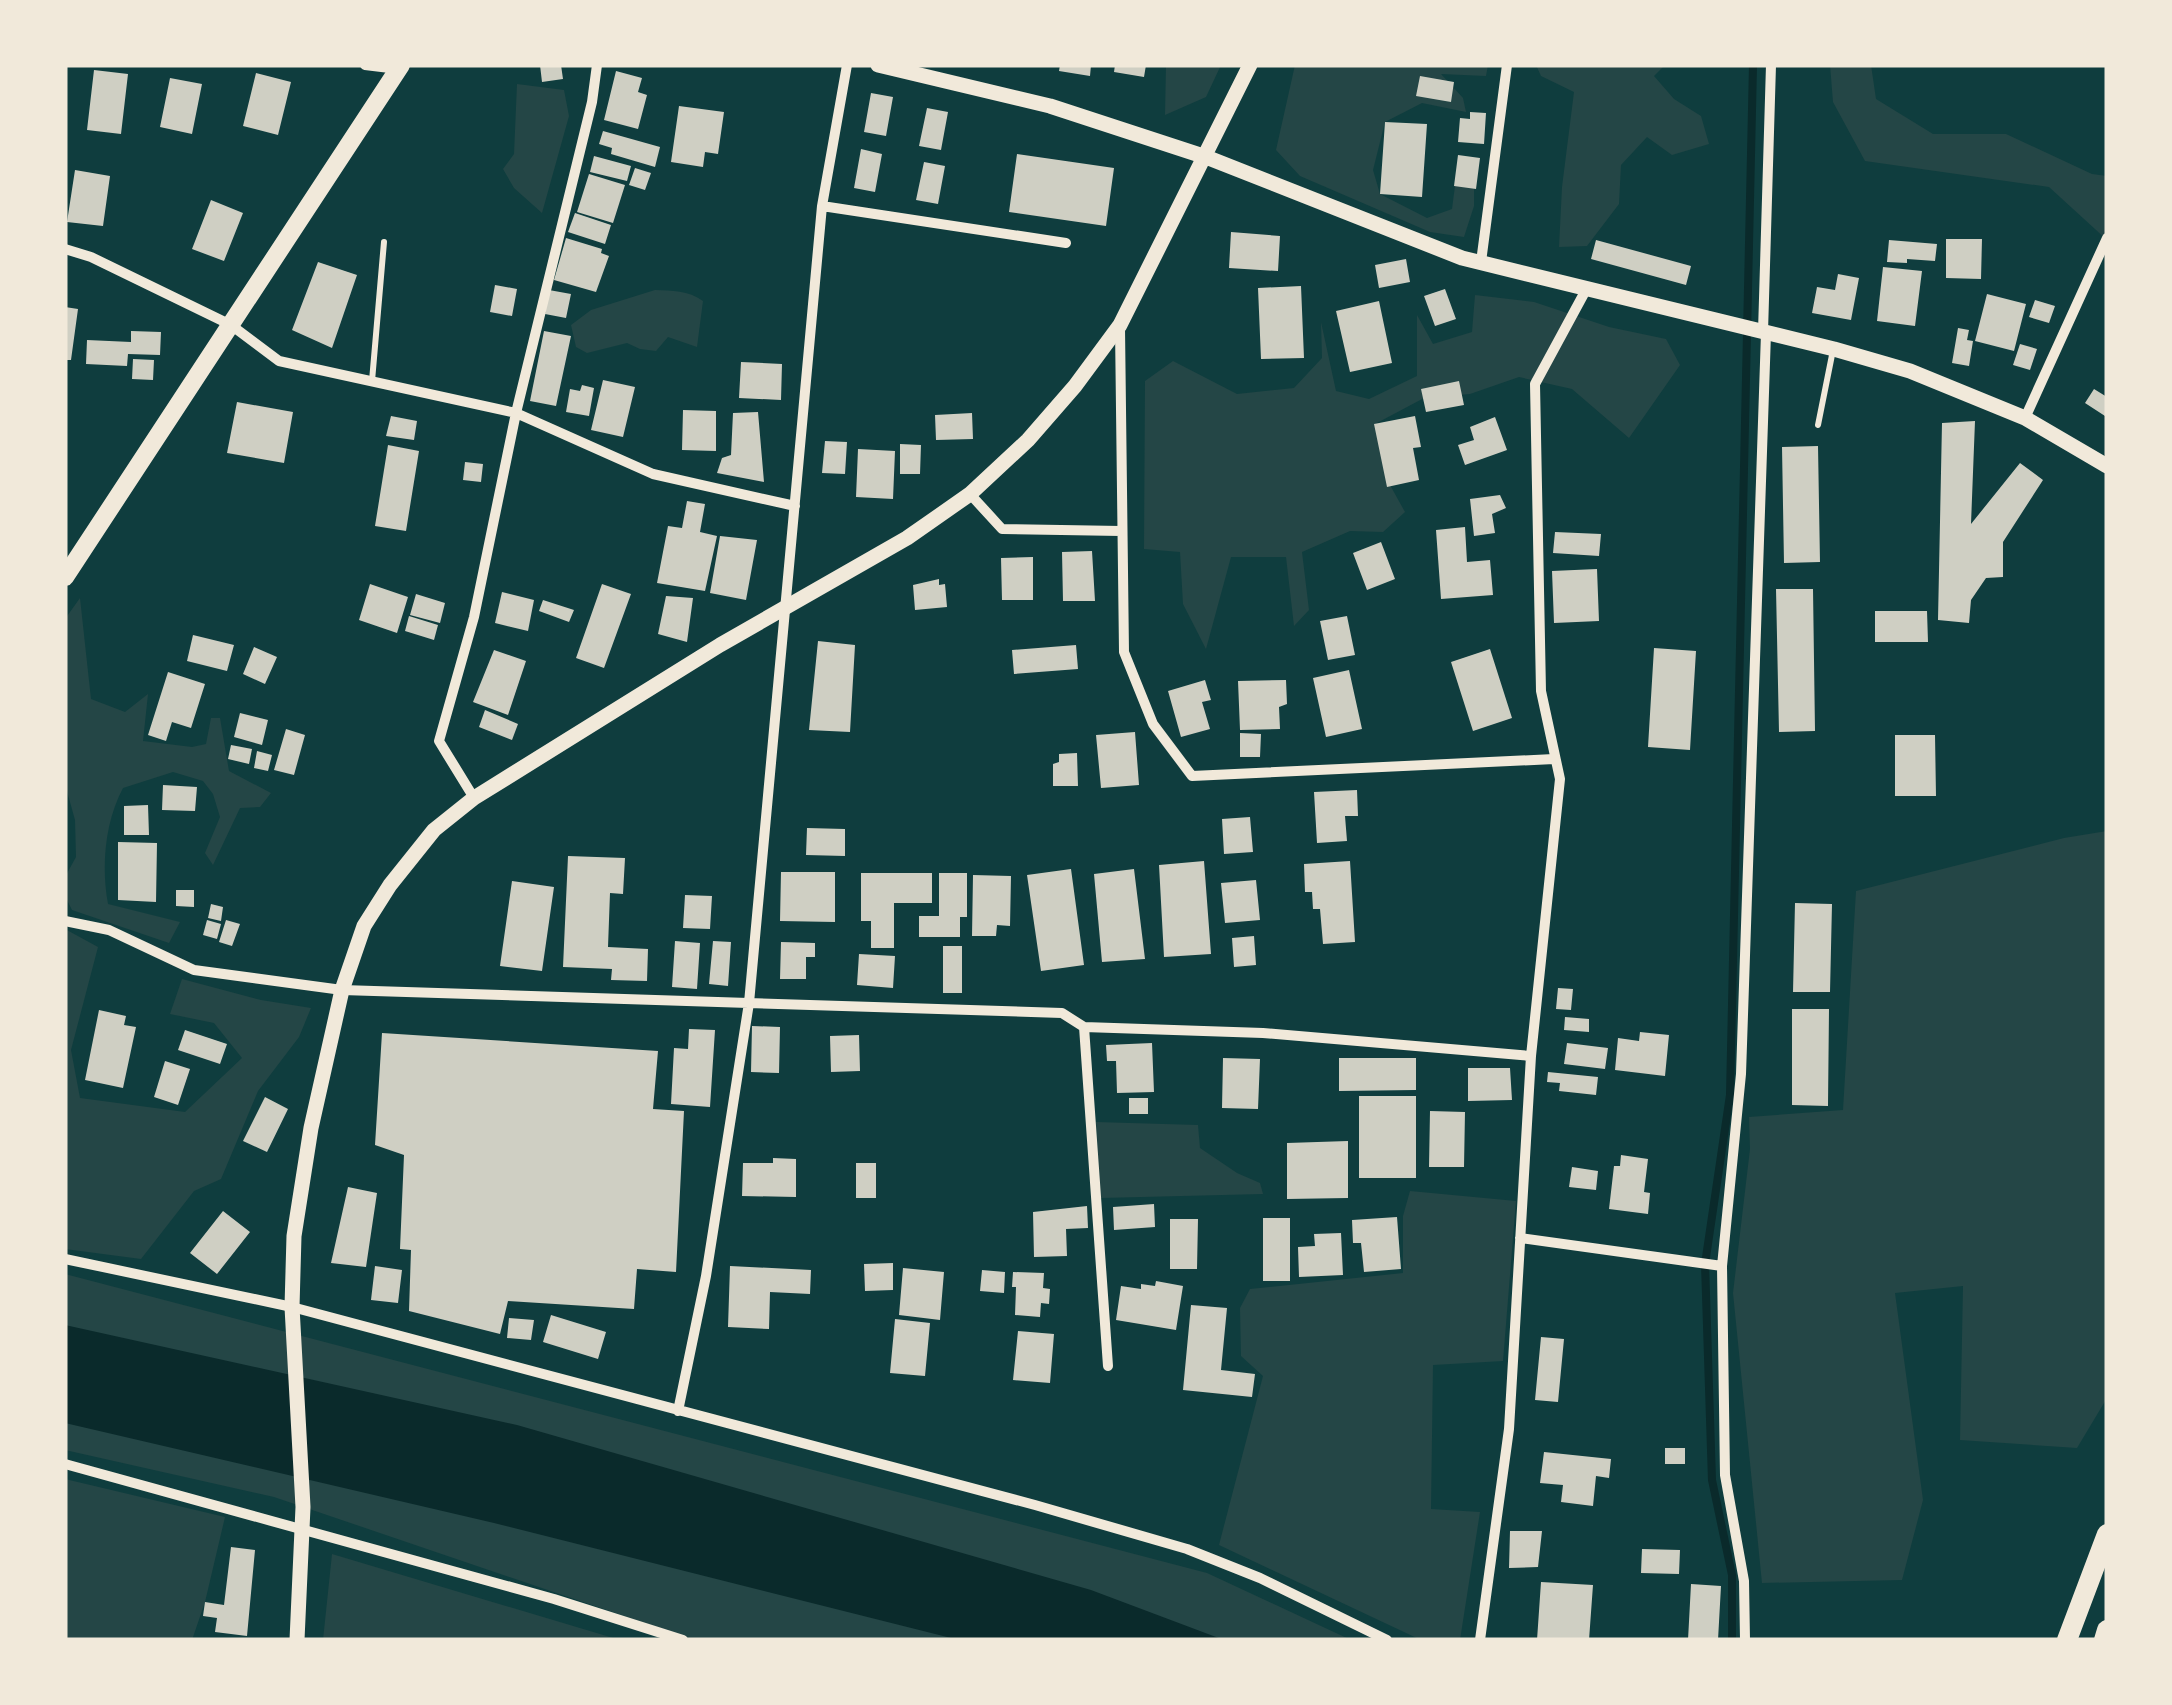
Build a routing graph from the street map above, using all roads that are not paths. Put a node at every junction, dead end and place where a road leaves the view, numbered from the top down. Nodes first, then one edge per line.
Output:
1 (365, 65) edge
2 (597, 65) edge
3 (847, 65) edge
4 (878, 65) edge
5 (1250, 65) edge
6 (1507, 65) edge
7 (1771, 65) edge
8 (399, 67) edge
9 (1206, 158) junction
10 (822, 206) junction
11 (2107, 238) edge
12 (384, 242) dead end
13 (1066, 242) dead end
14 (65, 249) edge
15 (1480, 262) junction
16 (1586, 288) junction
17 (1120, 324) junction
18 (232, 325) junction
19 (1764, 332) junction
20 (1834, 349) junction
21 (372, 382) junction
22 (516, 413) junction
23 (2025, 418) junction
24 (1818, 425) dead end
25 (2107, 466) edge
26 (970, 494) junction
27 (795, 506) junction
28 (1121, 530) junction
29 (65, 577) edge
30 (785, 609) junction
31 (1554, 759) junction
32 (474, 798) junction
33 (65, 921) edge
34 (342, 990) junction
35 (749, 1003) junction
36 (1084, 1027) junction
37 (1531, 1056) junction
38 (1520, 1238) junction
39 (65, 1259) edge
40 (1722, 1266) junction
41 (292, 1308) junction
42 (1108, 1366) dead end
43 (678, 1411) junction
44 (65, 1464) edge
45 (303, 1532) junction
46 (2107, 1534) edge
47 (2107, 1630) edge
48 (298, 1640) edge
49 (683, 1640) edge
50 (1387, 1640) edge
51 (1480, 1640) edge
52 (1745, 1640) edge
53 (2068, 1640) edge
54 (2104, 1640) edge

1 - 8 street
2 - 22 street
3 - 10 street
4 - 9 street
5 - 9 street
6 - 15 street
7 - 19 street
8 - 18 main road
9 - 15 street
9 - 17 street
10 - 13 street
10 - 27 street
11 - 23 street
12 - 21 lane
14 - 18 street
15 - 16 street
16 - 19 street
16 - 31 street
17 - 26 street
17 - 28 street
18 - 21 street
18 - 29 main road
19 - 20 street
19 - 40 street
20 - 23 street
20 - 24 lane
21 - 22 street
22 - 27 street
22 - 32 street
23 - 25 street
26 - 28 street
26 - 30 street
27 - 30 street
28 - 31 street
30 - 32 street
30 - 35 street
31 - 37 street
32 - 34 street
33 - 34 street
34 - 35 street
34 - 41 street
35 - 36 street
35 - 43 street
36 - 37 street
36 - 42 street
37 - 38 street
38 - 40 street
38 - 51 street
39 - 41 street
40 - 52 street
41 - 43 street
41 - 45 street
43 - 50 street
44 - 45 street
45 - 48 street
45 - 49 street
46 - 53 highway
47 - 54 highway

